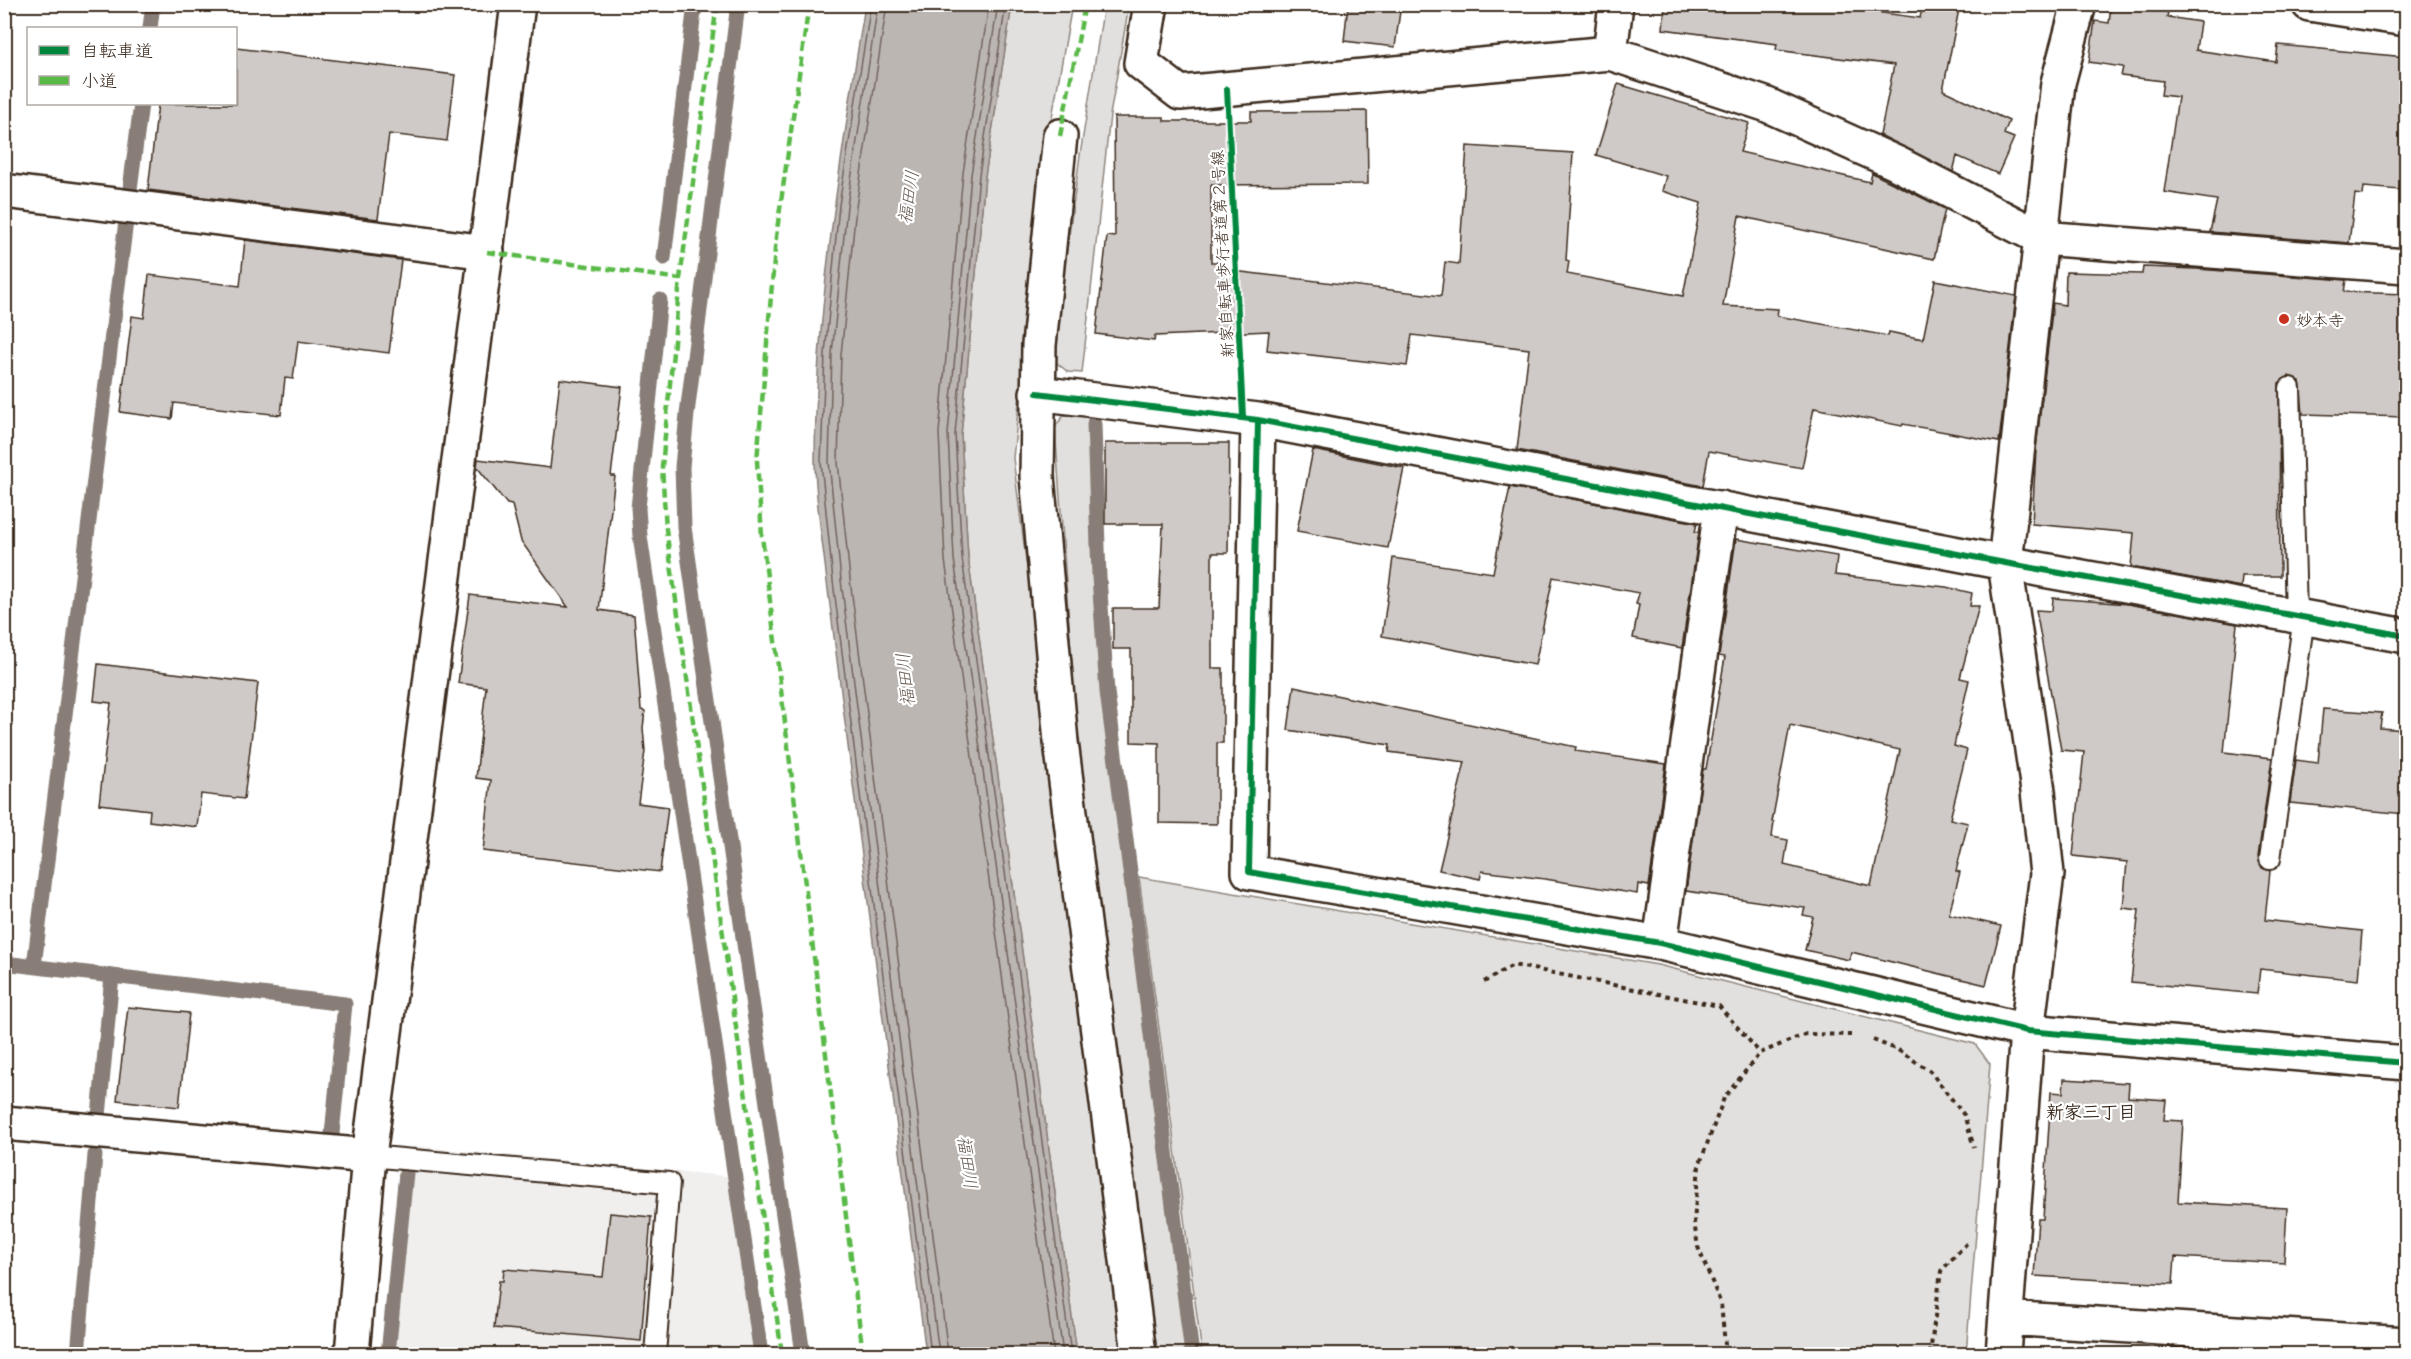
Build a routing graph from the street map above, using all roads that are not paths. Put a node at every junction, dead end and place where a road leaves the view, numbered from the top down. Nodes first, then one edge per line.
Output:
1 (518, 4) edge
2 (1151, 4) edge
3 (1616, 4) edge
4 (2079, 4) edge
5 (2309, 4) edge
6 (2406, 20) edge
7 (1610, 53) junction
8 (1060, 136) dead end
9 (4, 191) edge
10 (2041, 238) junction
11 (487, 252) junction
12 (2406, 266) edge
13 (2290, 388) dead end
14 (1037, 393) junction
15 (1250, 418) junction
16 (1721, 508) junction
17 (2006, 563) junction
18 (2300, 616) junction
19 (2406, 636) edge
20 (2270, 859) dead end
21 (1660, 943) junction
22 (2027, 1031) junction
23 (2406, 1063) edge
24 (4, 1123) edge
25 (369, 1156) junction
26 (2006, 1318) junction
27 (2406, 1344) edge
28 (352, 1354) edge
29 (655, 1354) edge
30 (1139, 1354) edge
31 (2003, 1354) edge

1 - 11 street
2 - 7 street
3 - 7 street
4 - 10 street
5 - 6 street
7 - 10 street
8 - 14 street
9 - 11 street
10 - 12 street
10 - 17 street
11 - 25 street
13 - 18 lane
14 - 15 street
14 - 30 street
15 - 16 street
15 - 21 street
16 - 17 street
16 - 21 street
17 - 18 street
17 - 22 street
18 - 19 street
18 - 20 lane
21 - 22 street
22 - 23 street
22 - 26 street
24 - 25 street
25 - 28 street
25 - 29 lane
26 - 27 street
26 - 31 street

